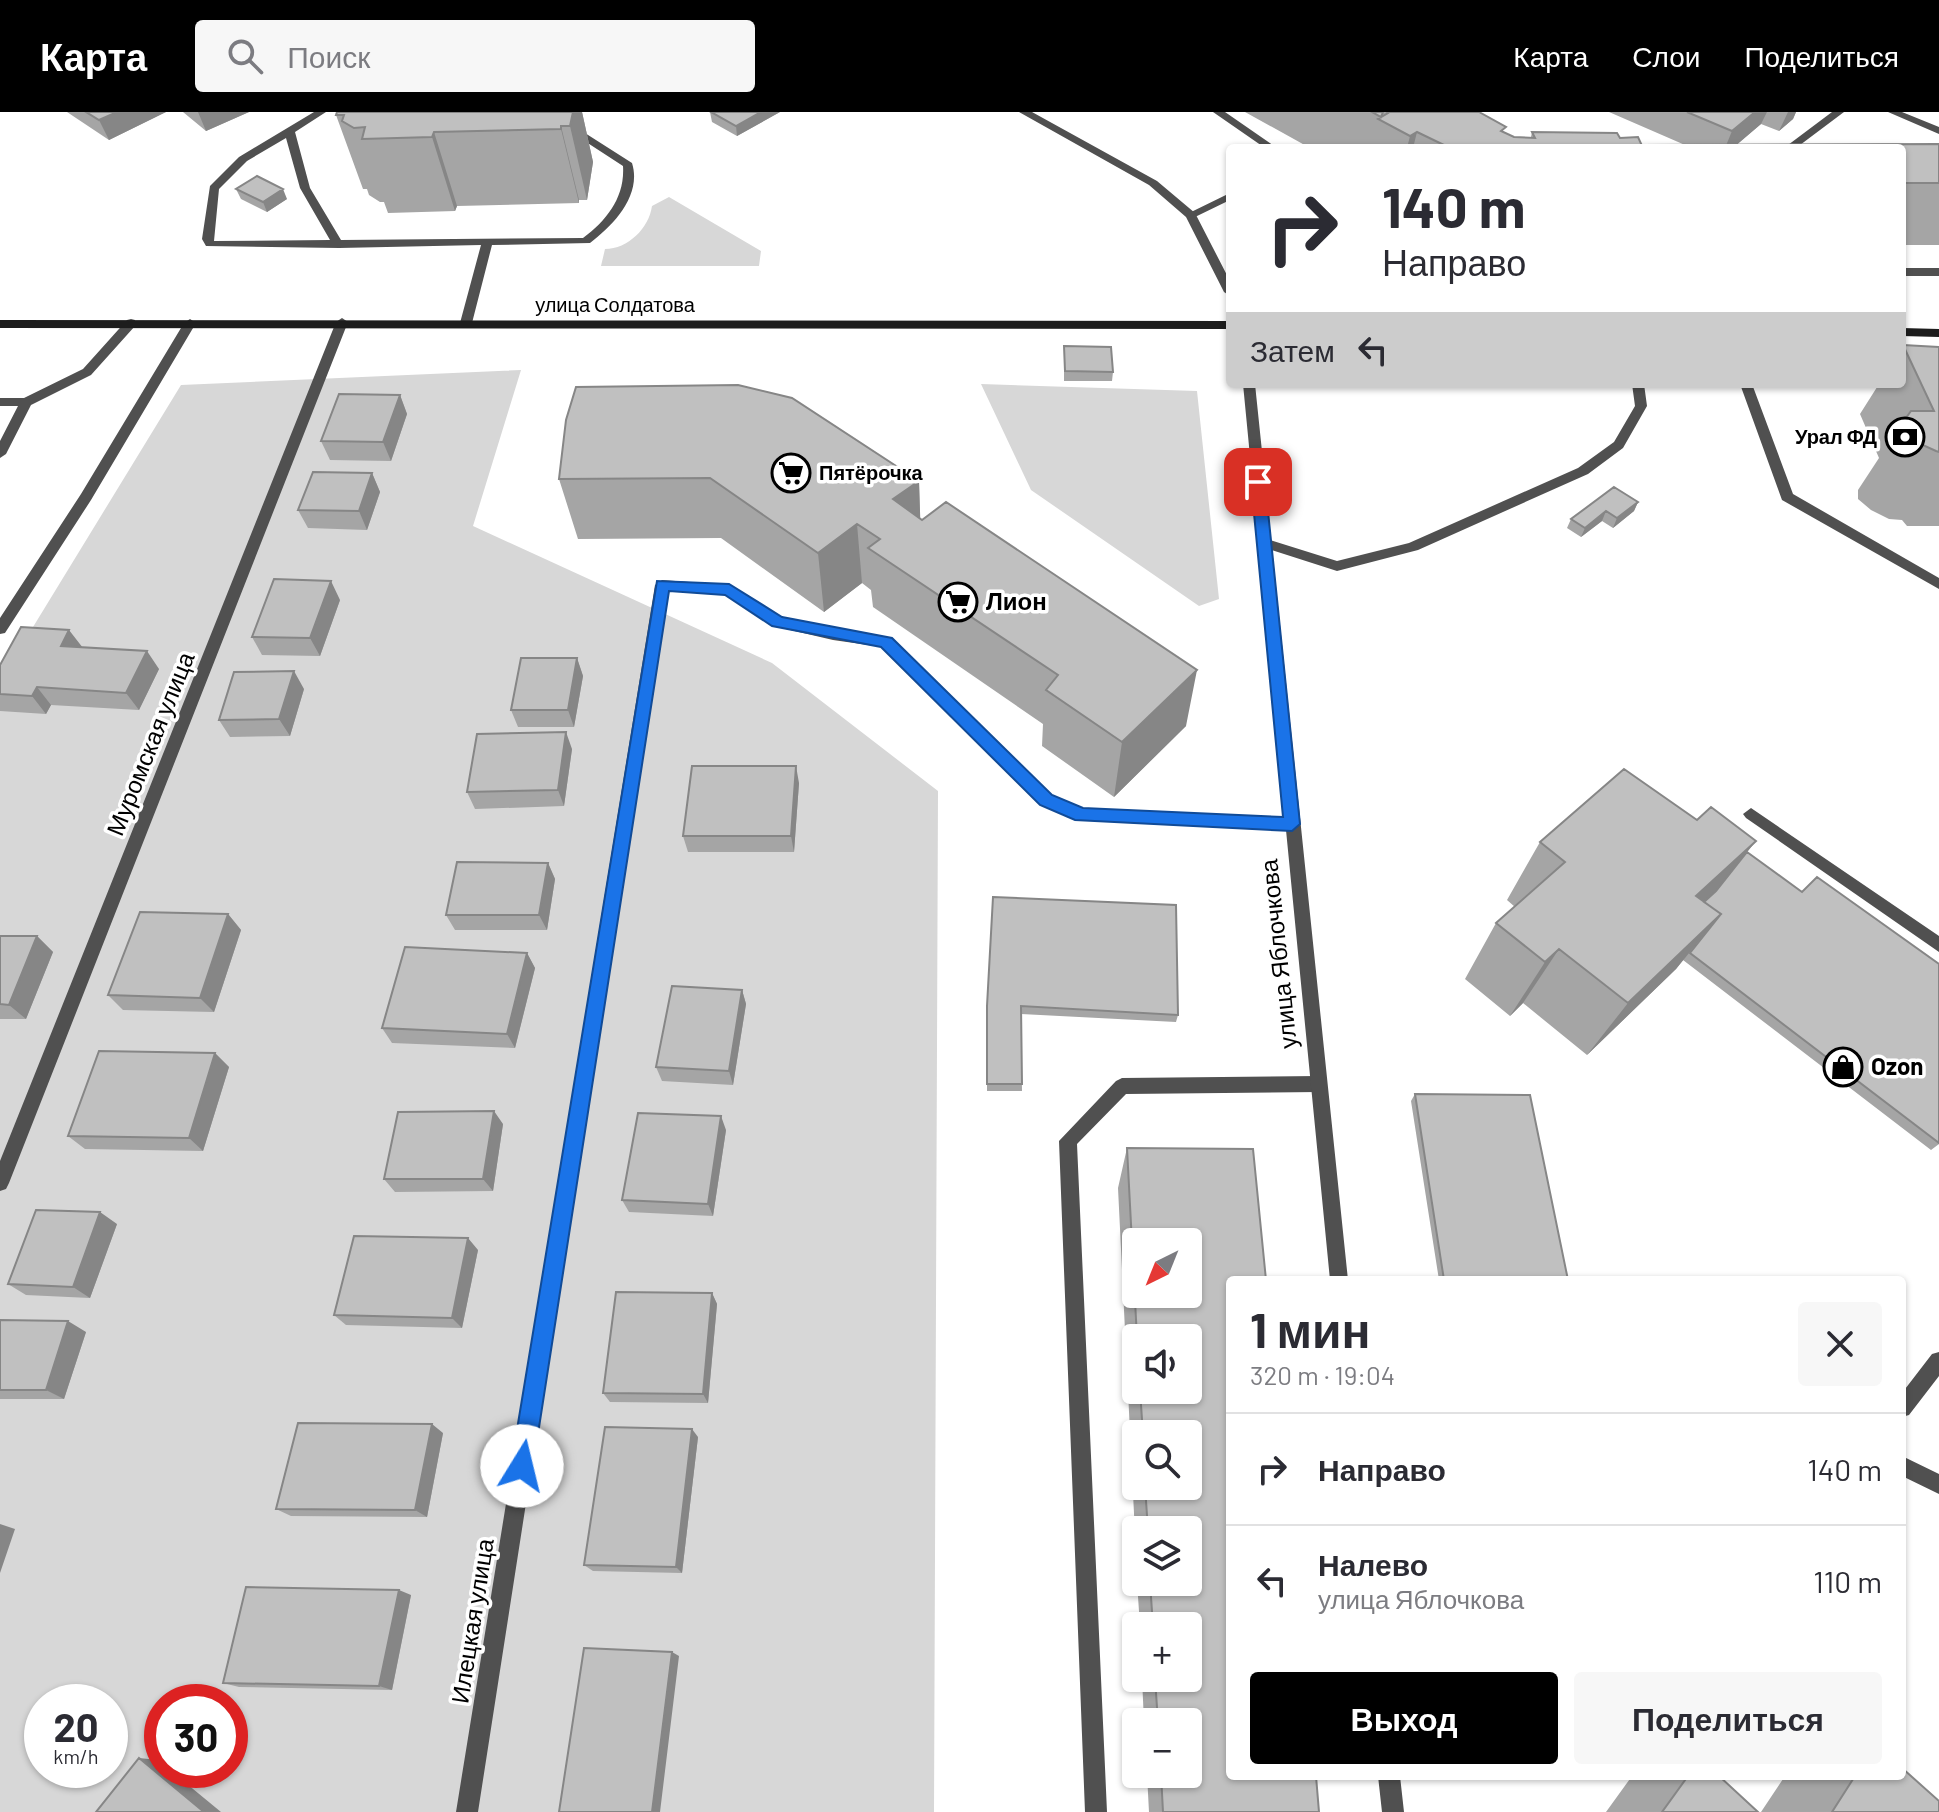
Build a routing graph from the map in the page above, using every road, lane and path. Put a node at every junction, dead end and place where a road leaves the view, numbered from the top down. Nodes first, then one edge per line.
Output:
1 (321, 112) edge
2 (545, 112) edge
3 (1024, 112) edge
4 (1218, 112) edge
5 (1839, 112) edge
6 (1893, 112) edge
7 (289, 131) junction
8 (1939, 131) edge
9 (557, 137) dead end
10 (587, 137) junction
11 (1266, 144) edge
12 (1795, 144) edge
13 (1226, 198) edge
14 (1191, 215) junction
15 (487, 243) junction
16 (339, 245) junction
17 (1906, 272) edge
18 (1939, 272) edge
19 (1226, 283) edge
20 (342, 322) junction
21 (131, 323) junction
22 (190, 323) junction
23 (466, 323) junction
24 (0, 324) edge
25 (1226, 325) edge
26 (1906, 332) edge
27 (1939, 333) edge
28 (1249, 388) edge
29 (1639, 388) edge
30 (1747, 388) edge
31 (0, 402) edge
32 (26, 402) junction
33 (0, 454) edge
34 (1264, 543) junction
35 (1939, 584) edge
36 (0, 629) edge
37 (1751, 814) dead end
38 (1292, 824) junction
39 (1939, 945) edge
40 (1319, 1084) junction
41 (0, 1183) edge
42 (1339, 1276) edge
43 (1939, 1361) edge
44 (1906, 1403) edge
45 (1906, 1468) edge
46 (1939, 1484) edge
47 (1389, 1780) edge
48 (467, 1812) edge
49 (1096, 1812) edge
50 (1393, 1812) edge

1 - 7 street
2 - 10 street
3 - 14 street
4 - 11 street
5 - 12 street
6 - 8 street
7 - 16 street
7 - 16 street
9 - 10 street
10 - 15 street
13 - 14 street
14 - 19 street
15 - 16 street
15 - 23 street
17 - 18 street
20 - 22 main road, улица Солдатова
20 - 23 main road, улица Солдатова
20 - 41 street, Муромская улица
21 - 22 main road, улица Солдатова
21 - 24 main road, улица Солдатова
21 - 32 street
22 - 36 street
23 - 25 main road, улица Солдатова
26 - 27 main road
28 - 34 street, улица Яблочкова
29 - 34 street
30 - 35 street
31 - 32 street
32 - 33 street
34 - 38 street, улица Яблочкова
37 - 39 street
38 - 40 street, улица Яблочкова
38 - 48 street, Илецкая улица
40 - 42 street, улица Яблочкова
40 - 49 street
43 - 44 street
45 - 46 street
47 - 50 street

